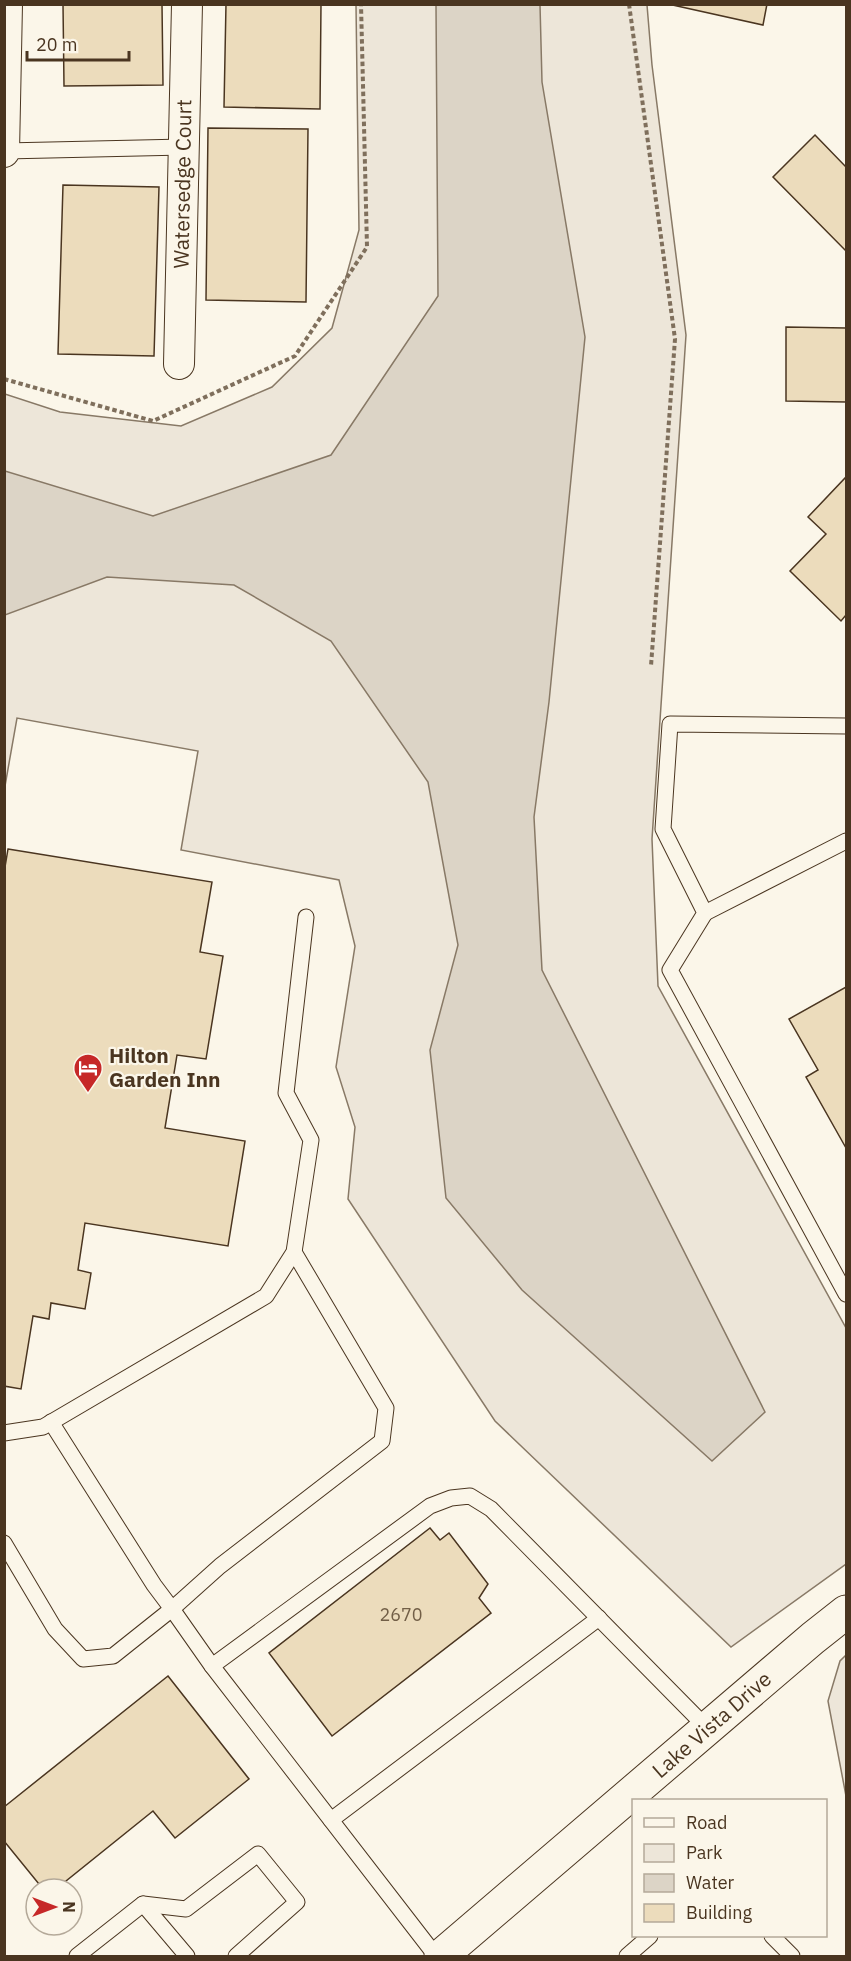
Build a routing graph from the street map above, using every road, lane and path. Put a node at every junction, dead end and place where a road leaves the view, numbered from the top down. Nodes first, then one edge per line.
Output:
1 (7, 4) edge
2 (187, 4) edge
3 (361, 4) edge
4 (629, 4) edge
5 (184, 147) junction
6 (4, 152) edge
7 (179, 364) dead end
8 (4, 379) edge
9 (651, 666) dead end
10 (846, 726) edge
11 (846, 841) edge
12 (705, 913) junction
13 (306, 917) dead end
14 (294, 1252) junction
15 (846, 1294) edge
16 (51, 1422) junction
17 (4, 1433) edge
18 (4, 1543) edge
19 (172, 1608) junction
20 (846, 1612) edge
21 (599, 1618) junction
22 (212, 1666) junction
23 (708, 1729) junction
24 (331, 1820) junction
25 (143, 1904) junction
26 (648, 1937) edge
27 (774, 1937) edge
28 (77, 1956) edge
29 (187, 1956) edge
30 (236, 1956) edge
31 (436, 1956) edge
32 (441, 1956) edge
33 (627, 1956) edge
34 (792, 1956) edge

1 - 6 street
2 - 5 street, Watersedge Court
3 - 8 path
4 - 9 path
5 - 6 lane
5 - 7 street, Watersedge Court
10 - 12 lane
11 - 12 lane
12 - 15 lane
13 - 14 lane
14 - 16 lane
14 - 19 lane
16 - 17 lane
16 - 19 lane
18 - 19 lane
19 - 22 lane
20 - 23 street, Lake Vista Drive
21 - 22 lane
21 - 23 lane
21 - 24 lane
22 - 24 lane
23 - 32 street, Lake Vista Drive
24 - 31 lane
25 - 28 lane
25 - 29 lane
25 - 30 lane
26 - 33 lane
27 - 34 lane

